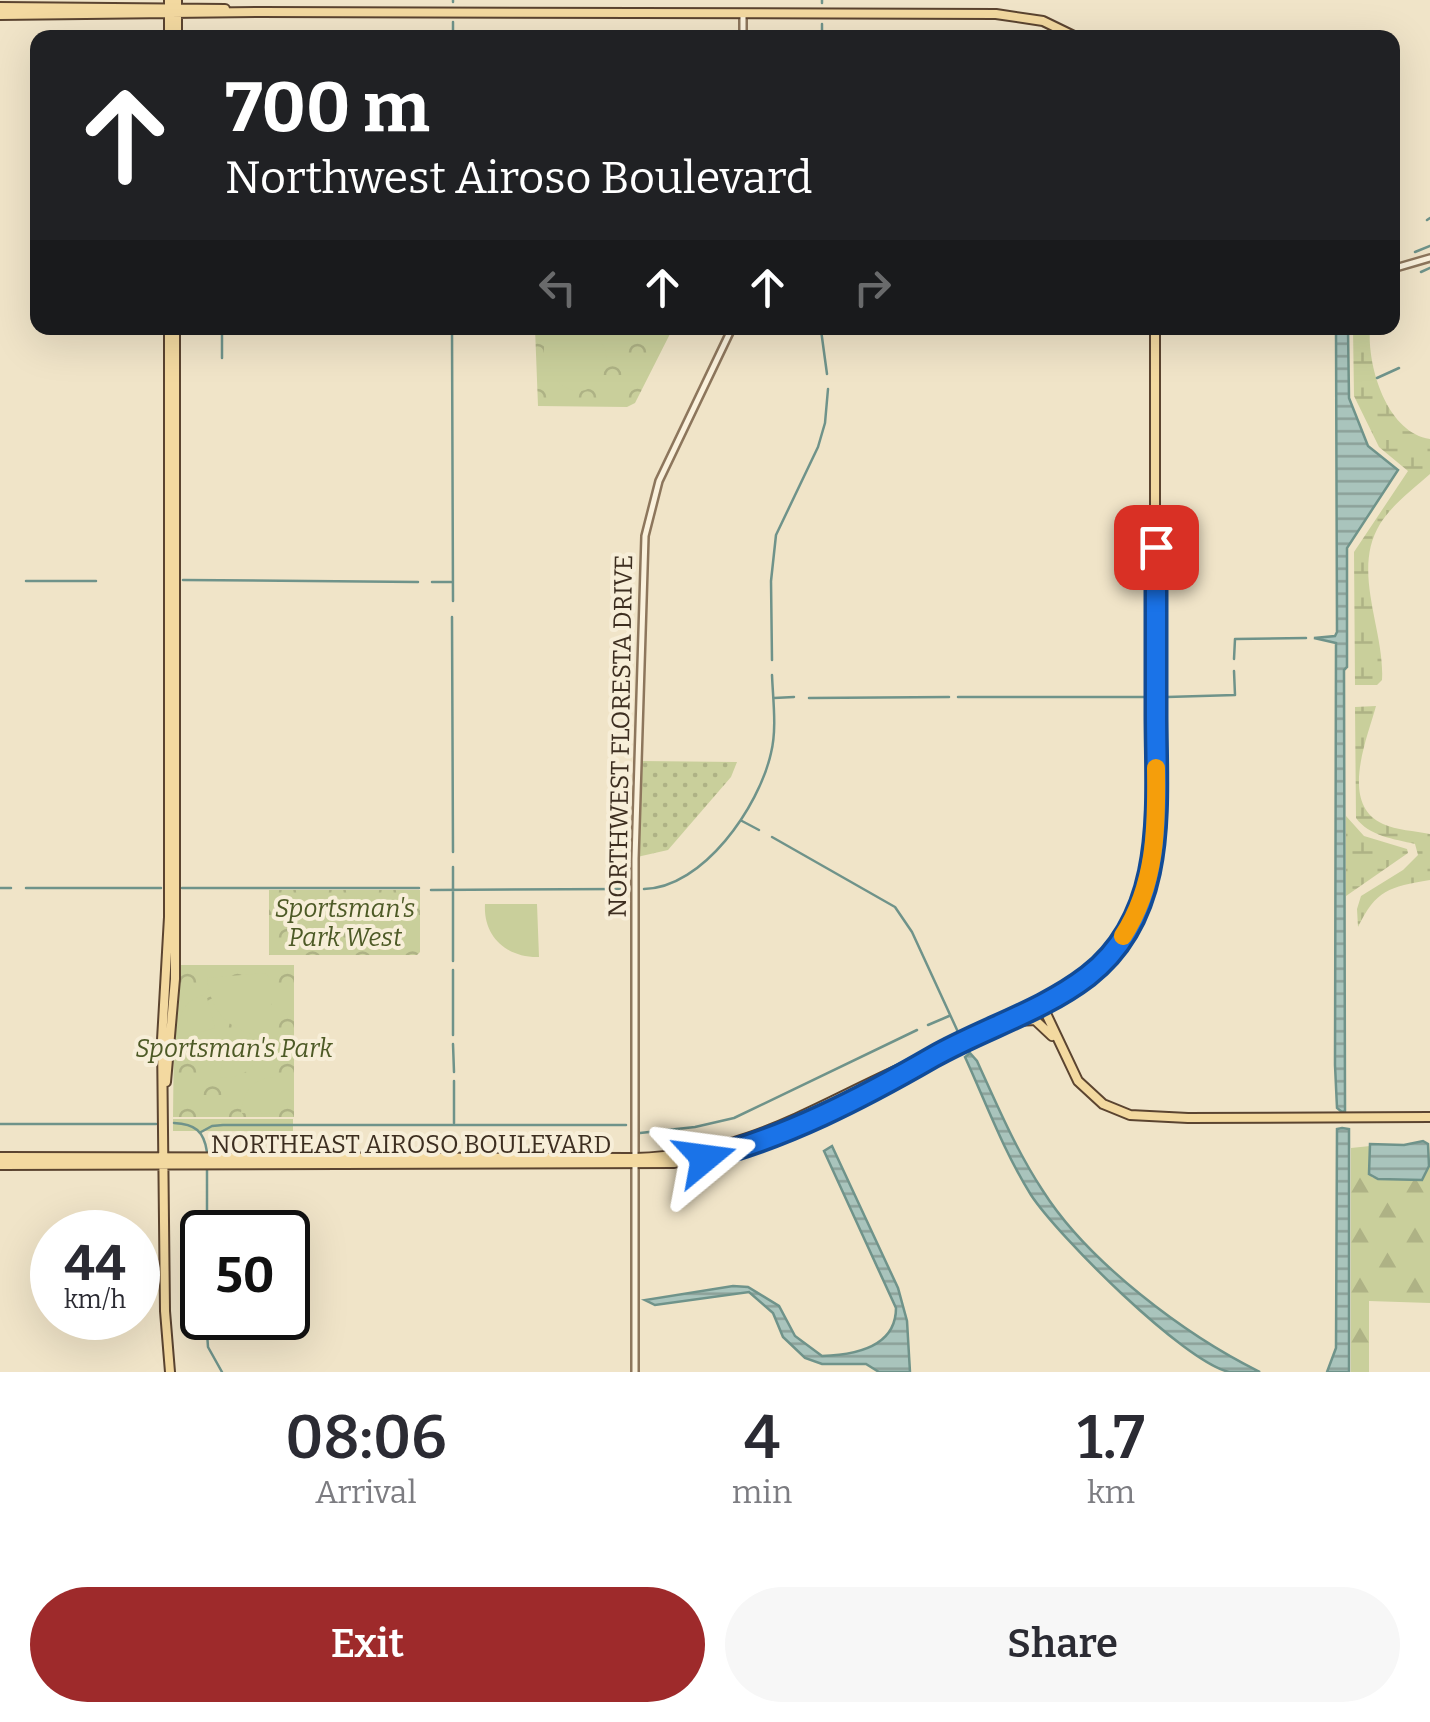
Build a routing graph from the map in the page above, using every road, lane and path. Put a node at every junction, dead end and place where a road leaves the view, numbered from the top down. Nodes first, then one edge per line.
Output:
1 (0, 7) edge
2 (173, 8) edge
3 (45, 12) junction
4 (743, 14) junction
5 (0, 15) edge
6 (743, 30) edge
7 (1062, 30) edge
8 (1430, 258) edge
9 (1400, 267) edge
10 (172, 335) edge
11 (729, 335) edge
12 (1155, 335) edge
13 (172, 551) junction
14 (168, 613) junction
15 (175, 652) junction
16 (171, 960) junction
17 (1042, 1005) junction
18 (1008, 1022) junction
19 (1056, 1040) junction
20 (1428, 1118) edge
21 (635, 1160) junction
22 (0, 1161) edge
23 (166, 1161) junction
24 (170, 1372) edge
25 (635, 1372) edge

1 - 3 main road
2 - 3 main road
2 - 3 main road
2 - 4 main road
3 - 5 main road
4 - 6 street
4 - 7 main road
8 - 9 street
10 - 13 main road
11 - 21 street, NORTHWEST FLORESTA DRIVE
12 - 17 main road, NORTHEAST AIROSO BOULEVARD
13 - 14 main road
13 - 15 main road
14 - 15 main road
14 - 16 main road
15 - 16 main road
16 - 23 main road
17 - 18 main road, NORTHEAST AIROSO BOULEVARD
17 - 19 main road
18 - 19 main road
18 - 21 main road, NORTHEAST AIROSO BOULEVARD
19 - 20 main road
21 - 23 main road, NORTHEAST AIROSO BOULEVARD
21 - 25 street, NORTHWEST FLORESTA DRIVE
22 - 23 main road, NORTHEAST AIROSO BOULEVARD
23 - 24 main road

